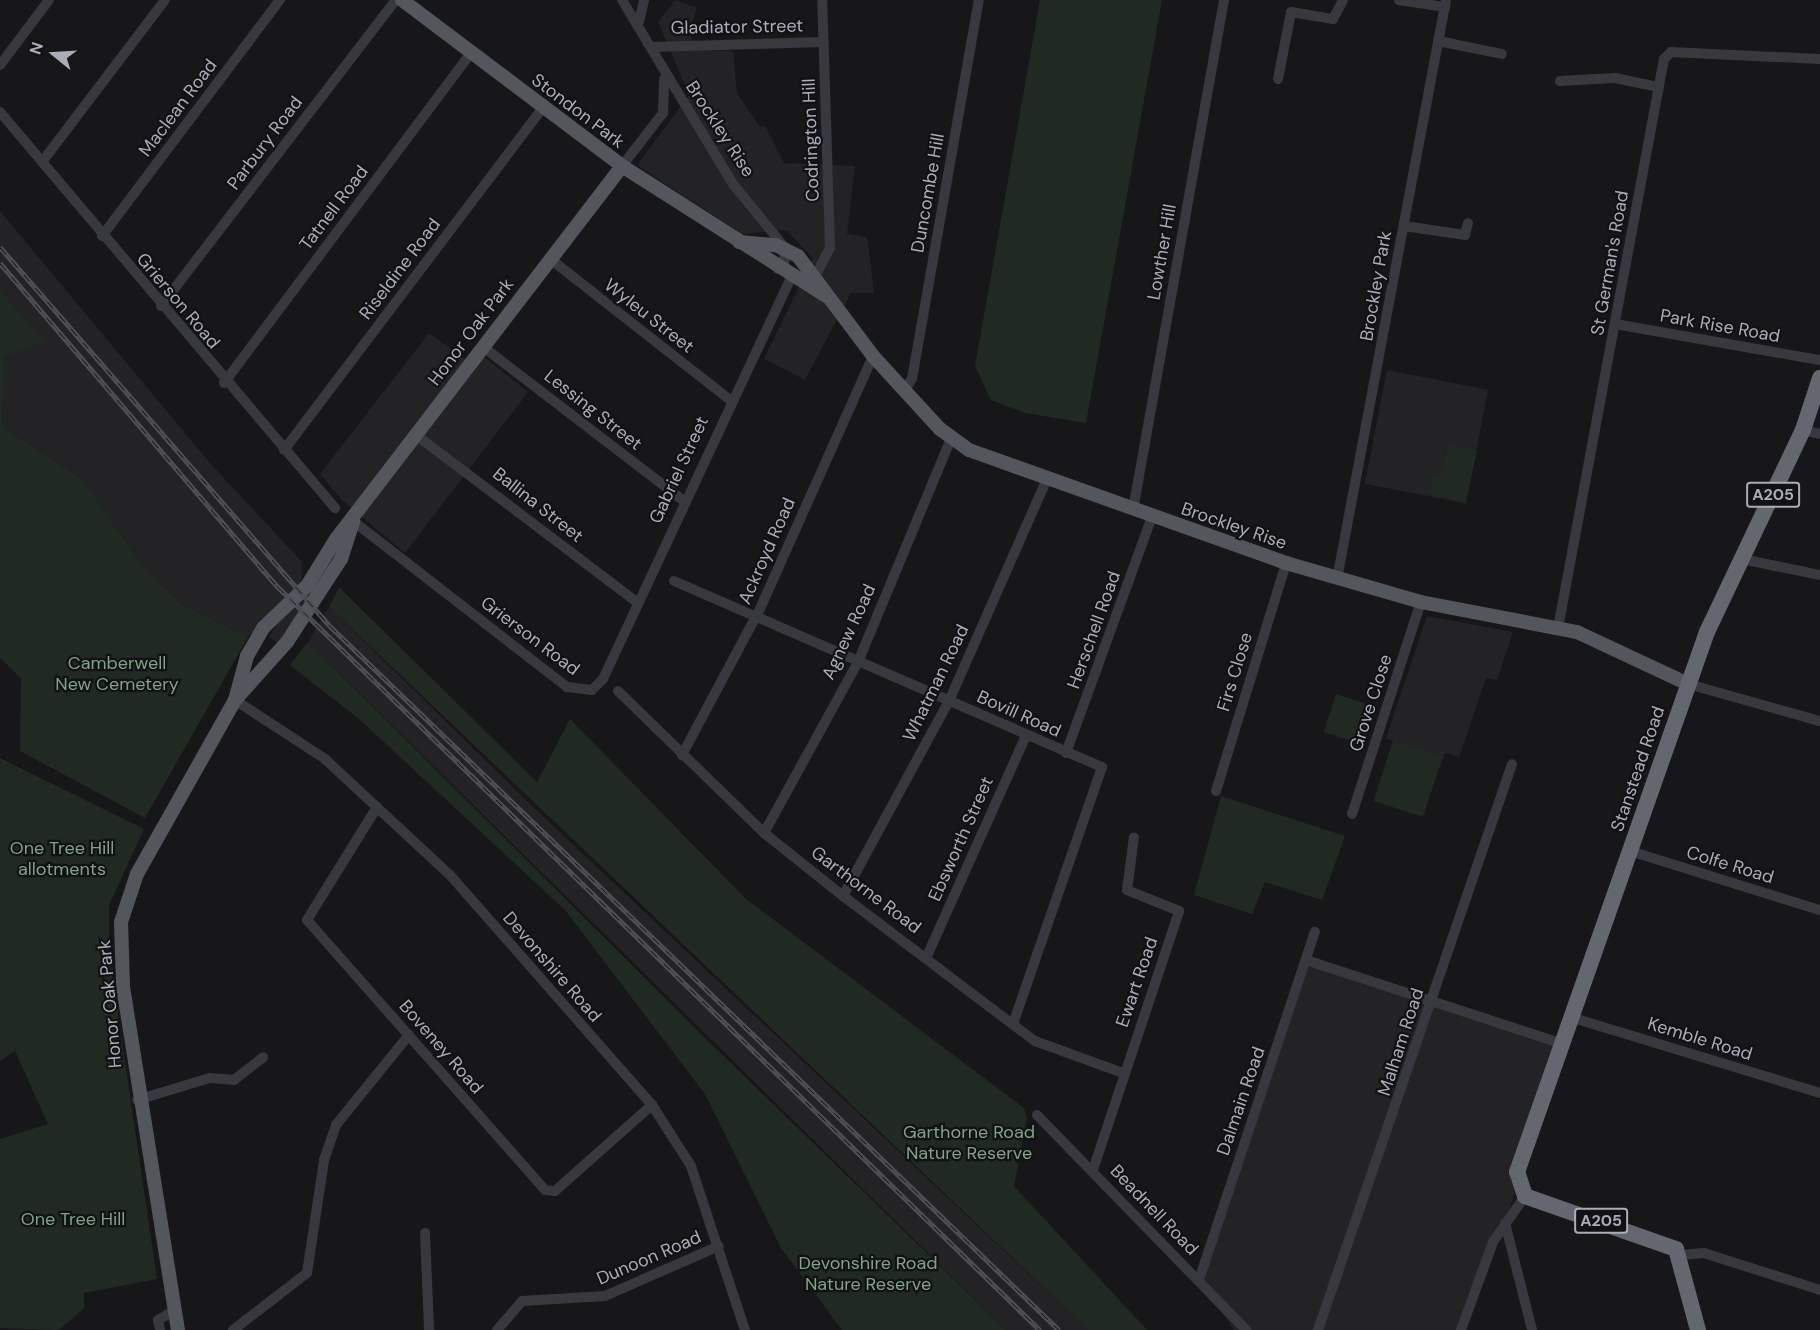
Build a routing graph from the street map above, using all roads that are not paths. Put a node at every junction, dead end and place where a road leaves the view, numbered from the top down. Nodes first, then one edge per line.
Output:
1 (49, 0) edge
2 (165, 0) edge
3 (280, 0) edge
4 (396, 0) edge
5 (402, 0) edge
6 (622, 0) edge
7 (644, 0) edge
8 (822, 0) edge
9 (979, 0) edge
10 (1224, 0) edge
11 (1343, 0) edge
12 (1399, 0) edge
13 (1445, 3) edge
14 (639, 22) junction
15 (1438, 41) junction
16 (823, 42) junction
17 (651, 46) junction
18 (471, 53) junction
19 (1502, 54) dead end
20 (1820, 59) edge
21 (0, 65) edge
22 (663, 70) junction
23 (1278, 79) dead end
24 (1560, 81) dead end
25 (1659, 87) junction
26 (543, 108) junction
27 (0, 112) edge
28 (663, 113) junction
29 (690, 118) junction
30 (42, 162) junction
31 (622, 166) junction
32 (1468, 223) dead end
33 (1404, 225) junction
34 (102, 236) junction
35 (739, 242) junction
36 (767, 244) junction
37 (785, 248) junction
38 (549, 258) junction
39 (763, 260) junction
40 (777, 269) junction
41 (816, 275) junction
42 (791, 278) junction
43 (829, 297) junction
44 (161, 306) junction
45 (1615, 324) junction
46 (482, 346) junction
47 (873, 356) junction
48 (1820, 360) edge
49 (1820, 378) edge
50 (224, 382) junction
51 (905, 390) junction
52 (730, 400) junction
53 (1803, 430) junction
54 (1820, 434) edge
55 (416, 435) junction
56 (951, 439) junction
57 (284, 450) junction
58 (1047, 479) junction
59 (683, 500) junction
60 (335, 508) dead end
61 (1133, 510) junction
62 (1152, 517) junction
63 (353, 522) junction
64 (1742, 559) junction
65 (1286, 563) junction
66 (1820, 575) edge
67 (1337, 579) junction
68 (674, 581) dead end
69 (1421, 602) junction
70 (638, 603) junction
71 (756, 617) junction
72 (1558, 628) junction
73 (858, 662) junction
74 (603, 679) joint
75 (1688, 684) junction
76 (618, 691) dead end
77 (235, 700) junction
78 (949, 701) junction
79 (1820, 721) edge
80 (1026, 736) junction
81 (1066, 753) junction
82 (682, 755) junction
83 (1512, 764) dead end
84 (1216, 791) dead end
85 (376, 807) junction
86 (1352, 814) dead end
87 (764, 833) junction
88 (1134, 837) dead end
89 (1630, 851) junction
90 (843, 896) junction
91 (1820, 910) edge
92 (1315, 932) dead end
93 (927, 956) junction
94 (1306, 960) junction
95 (1432, 999) junction
96 (1570, 1017) junction
97 (1013, 1024) junction
98 (409, 1035) junction
99 (1560, 1043) junction
100 (263, 1057) dead end
101 (1123, 1073) junction
102 (1820, 1093) edge
103 (137, 1100) junction
104 (652, 1105) junction
105 (1037, 1115) dead end
106 (1093, 1170) junction
107 (1521, 1190) junction
108 (1505, 1223) junction
109 (425, 1233) dead end
110 (719, 1246) junction
111 (1680, 1255) junction
112 (1199, 1280) junction
113 (1820, 1290) edge
114 (175, 1310) junction
115 (160, 1330) edge
116 (178, 1330) edge
117 (233, 1330) edge
118 (429, 1330) edge
119 (497, 1330) edge
120 (745, 1330) edge
121 (1246, 1330) edge
122 (1318, 1330) edge
123 (1461, 1330) edge
124 (1532, 1330) edge
125 (1698, 1330) edge

1 - 21 street
2 - 30 street
3 - 34 street, Maclean Road
4 - 44 street, Parbury Road
5 - 18 main road, Stondon Park
6 - 14 street, Brockley Rise
7 - 14 street
8 - 16 street, Codrington Hill
9 - 51 street, Duncombe Hill
10 - 61 street, Lowther Hill
11 - 23 street
12 - 13 street
13 - 15 street, Brockley Park
14 - 17 street, Brockley Rise
15 - 19 street
15 - 33 street, Brockley Park
16 - 17 street, Gladiator Street
16 - 41 street, Codrington Hill
17 - 22 street, Brockley Rise
18 - 26 main road, Stondon Park
18 - 50 street, Tatnell Road
20 - 25 street, St German's Road
22 - 28 street
22 - 29 street, Brockley Rise
24 - 25 street
25 - 45 street, St German's Road
26 - 31 main road, Stondon Park
26 - 57 street, Riseldine Road
27 - 30 street, Grierson Road
28 - 29 street
28 - 31 street
29 - 37 street, Brockley Rise
30 - 34 street, Grierson Road
31 - 35 main road, Stondon Park
31 - 38 main road, Honor Oak Park
32 - 33 street
33 - 67 street, Brockley Park
34 - 44 street, Grierson Road
35 - 36 main road, Stondon Park
35 - 39 main road, Stondon Park
36 - 37 main road, Stondon Park
36 - 39 main road
37 - 40 street
37 - 41 main road, Stondon Park
38 - 46 main road, Honor Oak Park
38 - 52 street, Wyleu Street
39 - 40 main road, Stondon Park
40 - 42 main road, Stondon Park
41 - 43 main road, Stondon Park
42 - 43 main road, Stondon Park
42 - 52 street, Gabriel Street
43 - 47 main road, Brockley Rise
44 - 50 street, Grierson Road
45 - 48 street, Park Rise Road
45 - 72 street, St German's Road
46 - 55 main road, Honor Oak Park
46 - 59 street, Lessing Street
47 - 51 main road, Brockley Rise
47 - 71 street, Ackroyd Road
49 - 53 highway, Stanstead Road / A205
50 - 57 street, Grierson Road
51 - 56 main road, Brockley Rise
52 - 59 street, Gabriel Street
53 - 54 street
53 - 64 highway, Stanstead Road / A205
55 - 63 main road, Honor Oak Park
55 - 70 street, Ballina Street
56 - 58 main road, Brockley Rise
56 - 73 street, Agnew Road
57 - 60 street, Grierson Road
58 - 61 main road, Brockley Rise
58 - 78 street, Whatman Road
59 - 70 street, Gabriel Street
61 - 62 main road, Brockley Rise
62 - 65 main road, Brockley Rise
62 - 81 street, Herschell Road
63 - 74 street, Grierson Road
63 - 77 main road, Honor Oak Park
63 - 77 main road, Honor Oak Park
64 - 66 street
64 - 75 highway, Stanstead Road / A205
65 - 67 main road, Brockley Rise
65 - 84 street, Firs Close
67 - 69 main road, Brockley Rise
68 - 71 street, Bovill Road
69 - 72 main road, Brockley Rise
69 - 86 street, Grove Close
70 - 74 street, Gabriel Street
71 - 73 street, Bovill Road
71 - 82 street, Ackroyd Road
72 - 75 main road, Brockley Rise
73 - 78 street, Bovill Road
73 - 87 street, Agnew Road
75 - 79 street
75 - 89 highway, Stanstead Road / A205
76 - 82 street, Garthorne Road
77 - 85 street, Devonshire Road
77 - 103 main road, Honor Oak Park
78 - 80 street, Bovill Road
78 - 90 street, Whatman Road
80 - 81 street, Bovill Road
80 - 93 street, Ebsworth Street
81 - 97 street, Bovill Road
82 - 87 street, Garthorne Road
83 - 95 street, Malham Road
85 - 98 street, Boveney Road
85 - 104 street, Devonshire Road
87 - 90 street, Garthorne Road
88 - 101 street, Ewart Road
89 - 91 street, Colfe Road
89 - 96 highway, Stanstead Road / A205
90 - 93 street, Garthorne Road
92 - 94 street, Dalmain Road
93 - 97 street, Garthorne Road
94 - 95 street
94 - 112 street, Dalmain Road
95 - 99 street
95 - 122 street, Malham Road
96 - 99 highway, Stanstead Road / A205
96 - 102 street, Kemble Road
97 - 101 street, Garthorne Road
98 - 104 street, Boveney Road
98 - 117 street
99 - 107 highway, Stanstead Road / A205
100 - 103 street
101 - 106 street, Ewart Road
103 - 114 main road, Honor Oak Park
104 - 110 street, Devonshire Road
105 - 106 street, Beadnell Road
106 - 112 street, Beadnell Road
107 - 108 street, Stanstead Road
107 - 111 highway, A205
108 - 123 street, Stanstead Road
108 - 124 street
109 - 118 street
110 - 119 street, Dunoon Road
110 - 120 street, Devonshire Road
111 - 113 street
111 - 125 highway
112 - 121 street, Beadnell Road
114 - 115 street
114 - 116 main road, Honor Oak Park

